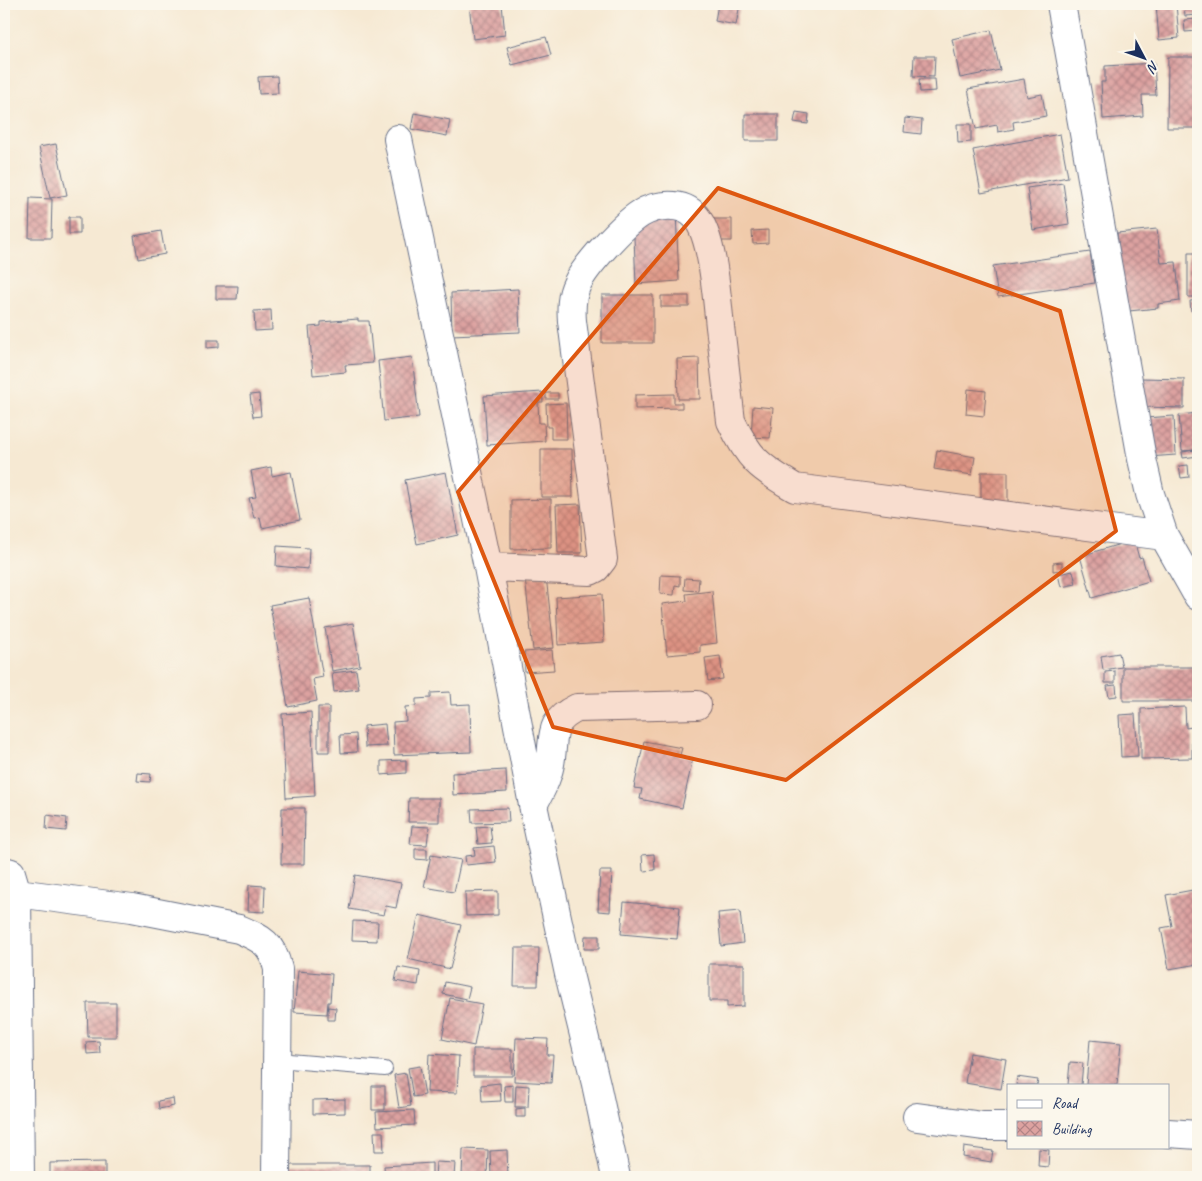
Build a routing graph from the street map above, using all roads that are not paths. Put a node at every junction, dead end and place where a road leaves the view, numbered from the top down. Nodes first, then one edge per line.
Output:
1 (1061, 4) edge
2 (398, 138) dead end
3 (1164, 536) junction
4 (488, 567) junction
5 (1198, 596) edge
6 (697, 706) dead end
7 (533, 805) junction
8 (10, 882) edge
9 (277, 1060) junction
10 (385, 1069) dead end
11 (917, 1117) dead end
12 (1007, 1126) edge
13 (1170, 1133) edge
14 (1198, 1135) edge
15 (20, 1177) edge
16 (276, 1177) edge
17 (616, 1177) edge

1 - 3 street
2 - 4 street
3 - 4 street
3 - 5 street
4 - 7 street
6 - 7 street
7 - 17 street
8 - 9 street
8 - 15 street
9 - 10 lane
9 - 16 street
11 - 12 street
13 - 14 street

